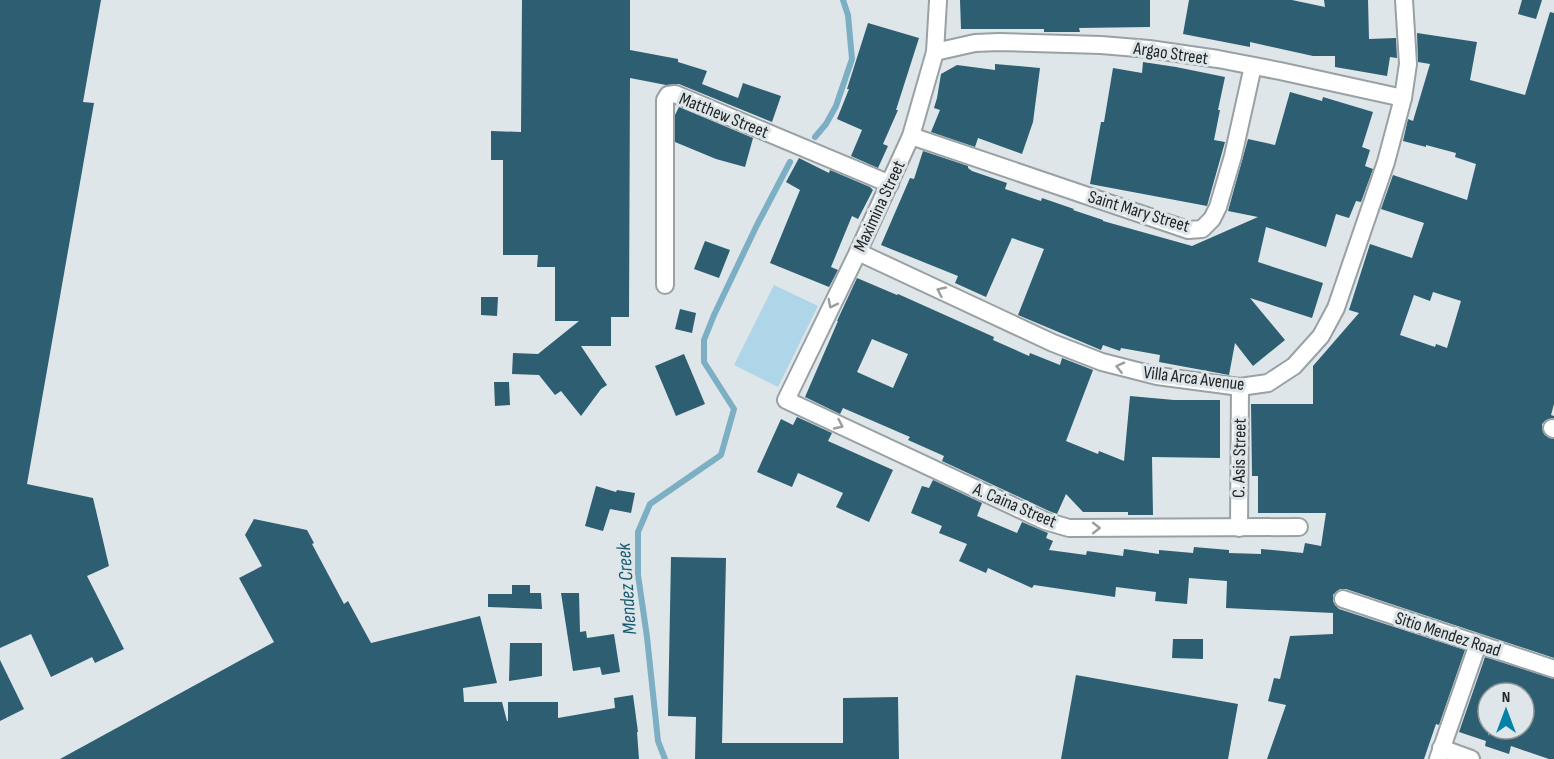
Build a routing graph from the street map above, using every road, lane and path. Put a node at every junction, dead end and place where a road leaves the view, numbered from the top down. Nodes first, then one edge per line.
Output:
1 (1404, 0) edge
2 (938, 1) edge
3 (935, 52) junction
4 (1253, 66) junction
5 (1403, 98) junction
6 (911, 136) junction
7 (890, 184) junction
8 (858, 252) junction
9 (665, 285) dead end
10 (1240, 387) junction
11 (786, 400) joint
12 (1299, 527) dead end
13 (1239, 528) junction
14 (1343, 599) dead end
15 (1478, 644) junction
16 (1554, 669) edge
17 (1440, 754) edge
18 (1472, 759) edge

1 - 5 street, Villa Arca Avenue
2 - 3 street, Maximina Street
3 - 4 street, Argao Street
3 - 6 street, Maximina Street
4 - 5 street, Argao Street
4 - 6 street, Saint Mary Street
5 - 10 street, Villa Arca Avenue
6 - 7 street, Maximina Street
7 - 8 street, Maximina Street
7 - 9 street, Matthew Street
10 -> 8 street, Villa Arca Avenue
8 -> 11 street, Maximina Street
10 - 13 street, C. Asis Street
11 -> 13 street, A. Caina Street
12 - 13 street, A. Caina Street
14 - 15 street, Sitio Mendez Road
15 - 16 street, Sitio Mendez Road
15 - 17 street
17 - 18 street

